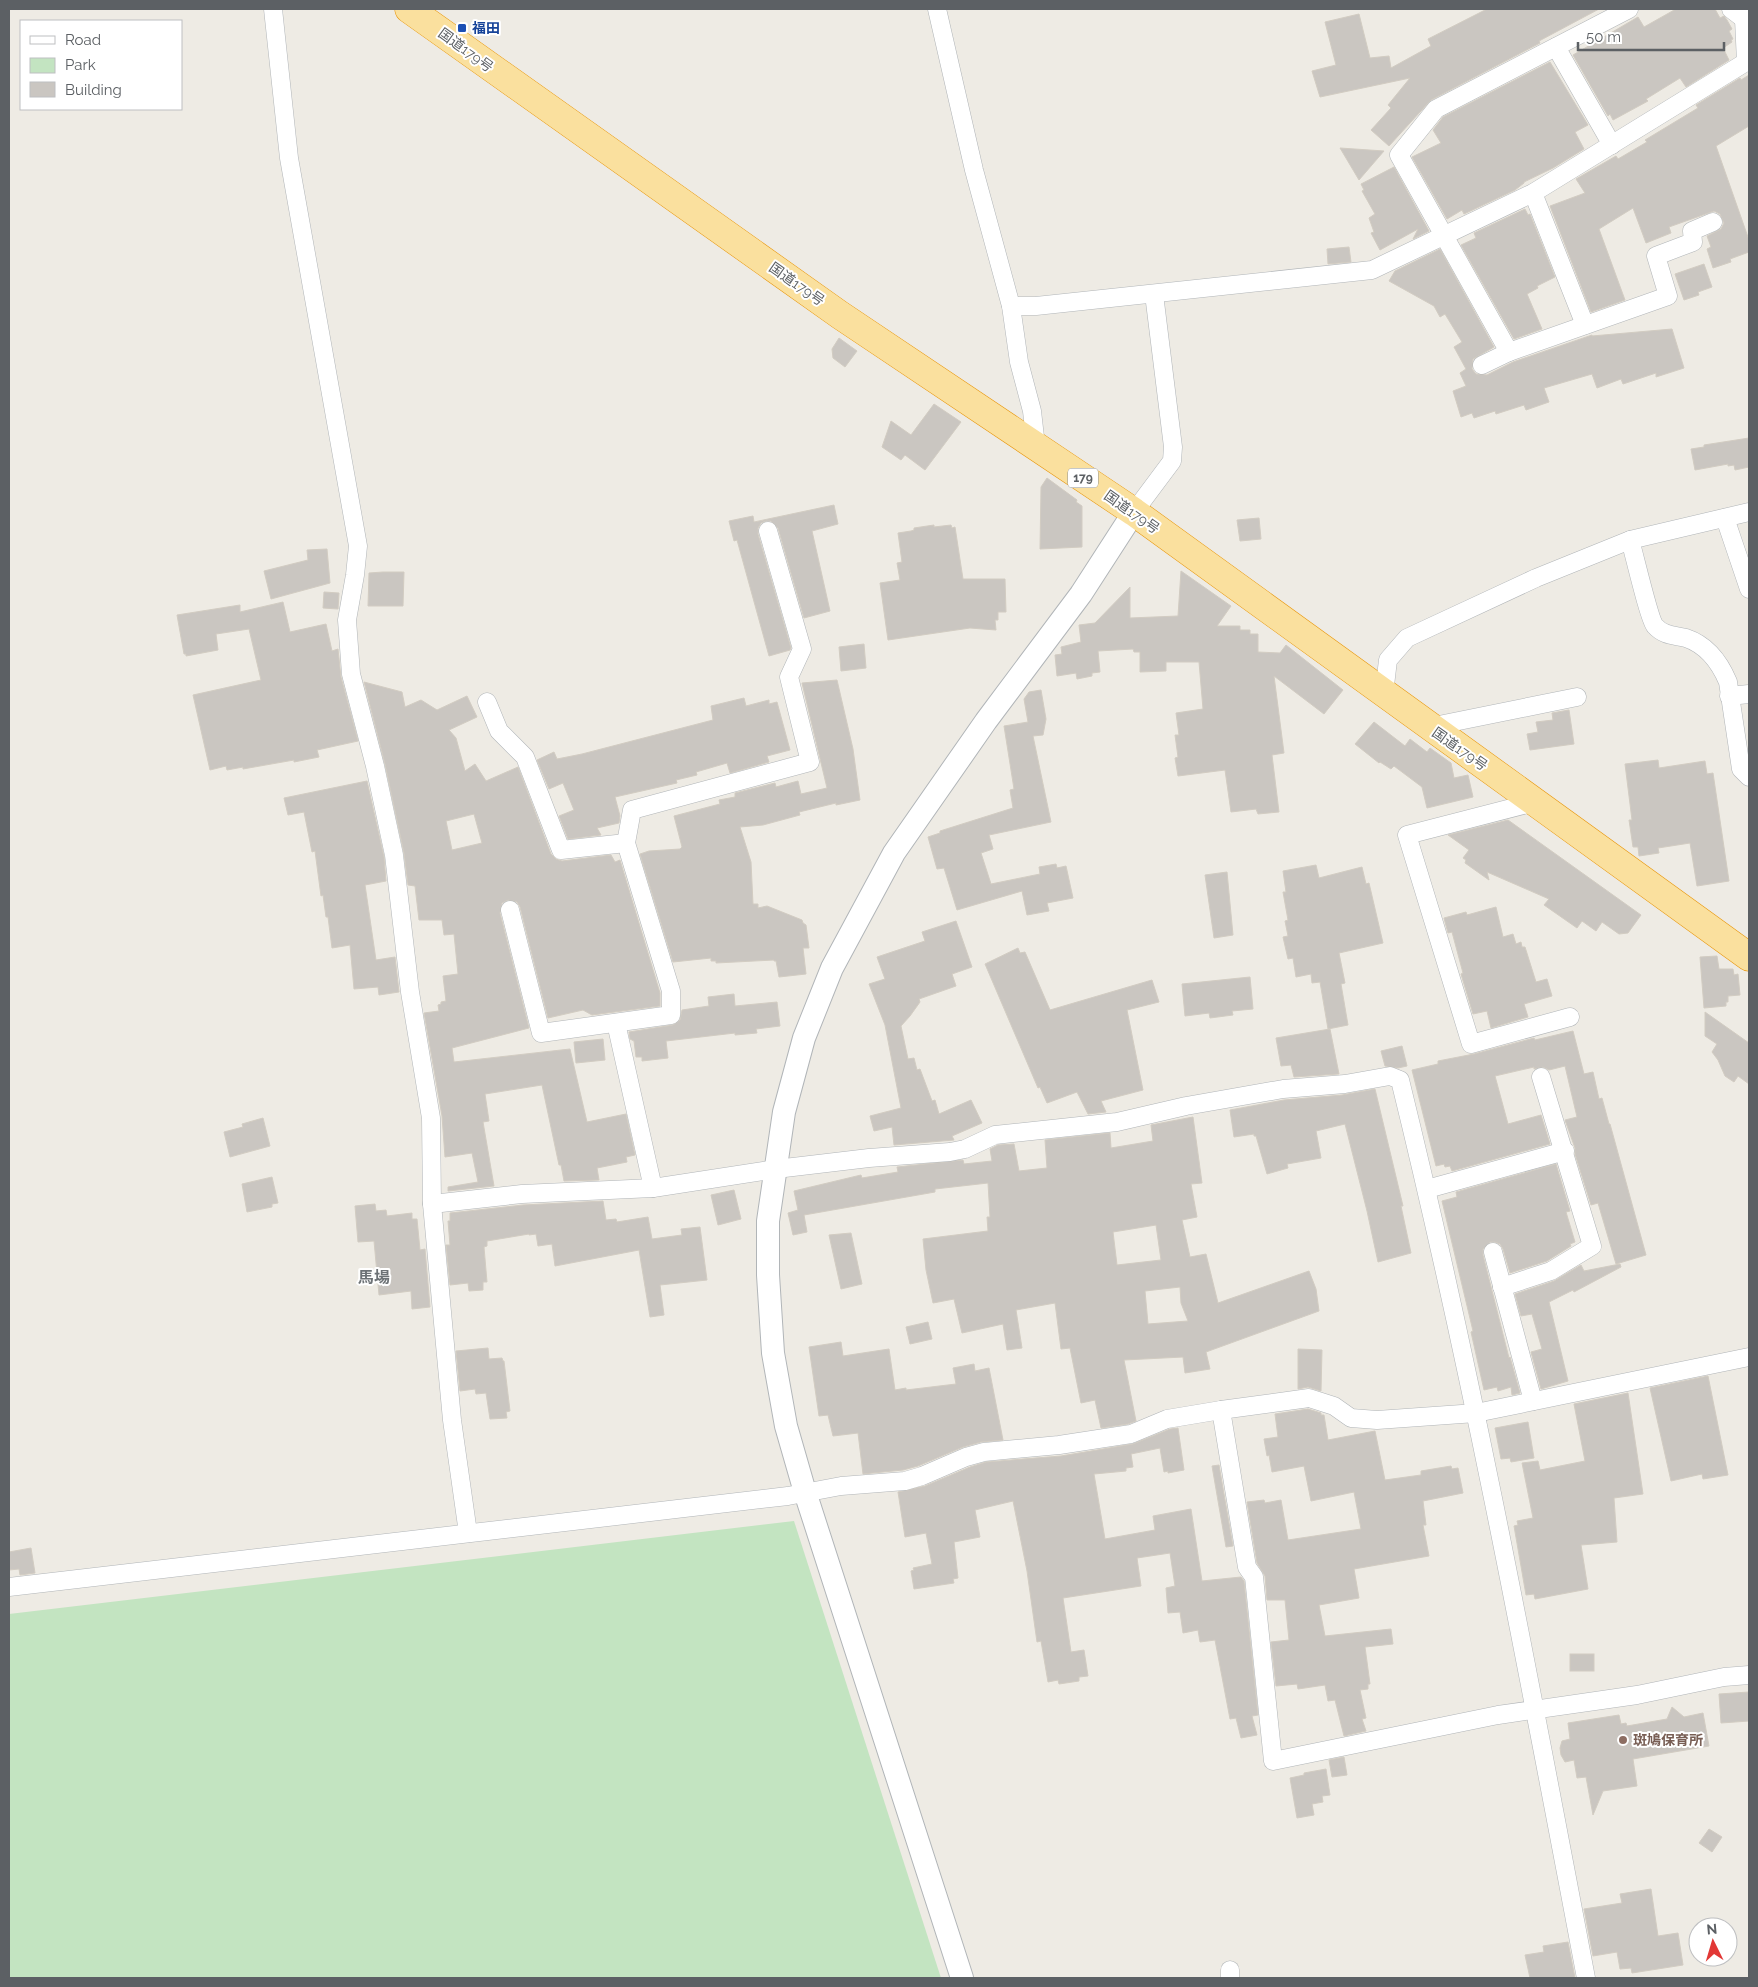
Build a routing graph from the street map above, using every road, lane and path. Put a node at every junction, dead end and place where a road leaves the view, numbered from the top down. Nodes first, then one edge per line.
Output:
1 (273, 9) edge
2 (409, 9) edge
3 (937, 9) edge
4 (1629, 9) edge
5 (1741, 13) edge
6 (1556, 47) junction
7 (1748, 63) edge
8 (1612, 145) junction
9 (1533, 193) junction
10 (1714, 222) dead end
11 (1445, 236) junction
12 (1154, 294) junction
13 (1011, 306) junction
14 (1585, 325) junction
15 (1510, 352) junction
16 (1482, 365) dead end
17 (1036, 446) junction
18 (1134, 512) junction
19 (1749, 512) edge
20 (1725, 518) junction
21 (768, 531) dead end
22 (1630, 540) junction
23 (1749, 589) edge
24 (1384, 694) junction
25 (1749, 694) edge
26 (1729, 696) junction
27 (1577, 697) dead end
28 (487, 702) dead end
29 (1429, 728) junction
30 (1749, 777) edge
31 (1535, 802) junction
32 (626, 843) junction
33 (510, 910) dead end
34 (1749, 957) edge
35 (1570, 1017) dead end
36 (616, 1023) junction
37 (1541, 1077) dead end
38 (1565, 1151) junction
39 (776, 1169) junction
40 (653, 1188) junction
41 (1427, 1189) junction
42 (432, 1204) junction
43 (1493, 1252) dead end
44 (1502, 1286) junction
45 (1749, 1357) edge
46 (1533, 1401) junction
47 (1221, 1410) junction
48 (1476, 1413) junction
49 (805, 1492) junction
50 (468, 1533) junction
51 (9, 1586) edge
52 (1749, 1675) edge
53 (1533, 1709) junction
54 (962, 1978) edge
55 (1586, 1978) edge

1 - 42 street
2 - 17 highway, 国道179号 / 179
3 - 13 street
4 - 6 street
5 - 7 street
6 - 8 street
6 - 11 street
7 - 8 street
8 - 9 street
9 - 11 street
9 - 14 street
10 - 14 street
11 - 12 street
11 - 15 street
12 - 13 street
12 - 18 street
13 - 17 street
14 - 15 street
15 - 16 street
17 - 18 highway, 国道179号 / 179
18 - 24 highway, 国道179号 / 179
18 - 39 street
19 - 20 street
20 - 22 street
20 - 23 street
21 - 32 street
22 - 24 street
22 - 26 street
24 - 29 highway, 国道179号 / 179
25 - 26 street
26 - 30 street
27 - 29 street
28 - 32 street
29 - 31 highway, 国道179号 / 179
31 - 34 highway, 国道179号 / 179
31 - 35 street
32 - 36 street
33 - 36 street
36 - 40 street
37 - 38 street
38 - 41 street
38 - 44 street
39 - 40 street
39 - 41 street
39 - 49 street
40 - 42 street
41 - 48 street
42 - 50 street
43 - 44 street
44 - 46 street
45 - 46 street
46 - 48 street
47 - 48 street
47 - 49 street
47 - 53 street
48 - 53 street
49 - 50 street
49 - 54 street
50 - 51 street
52 - 53 street
53 - 55 street

